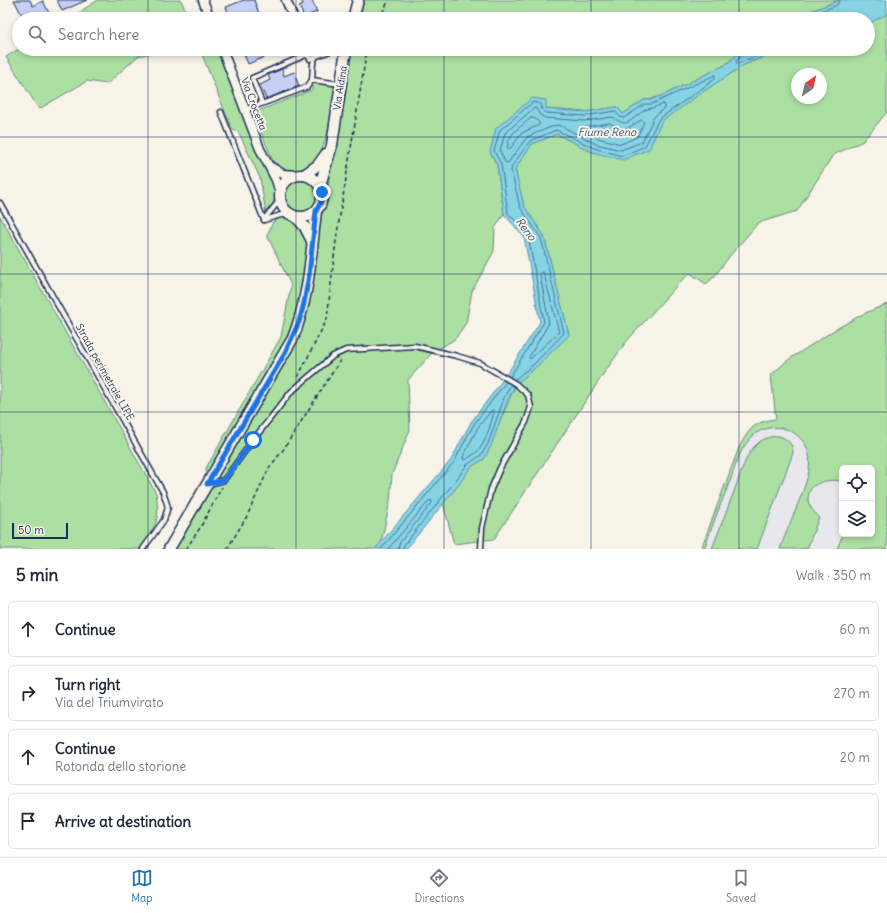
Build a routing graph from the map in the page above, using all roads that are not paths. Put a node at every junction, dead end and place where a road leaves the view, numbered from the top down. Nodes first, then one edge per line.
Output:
1 (203, 0) edge
2 (286, 0) edge
3 (358, 0) edge
4 (207, 12) edge
5 (291, 12) edge
6 (354, 12) edge
7 (225, 56) edge
8 (299, 56) edge
9 (309, 56) edge
10 (317, 56) joint
11 (345, 56) edge
12 (312, 80) junction
13 (341, 84) junction
14 (262, 103) junction
15 (245, 110) junction
16 (221, 112) dead end
17 (334, 127) junction
18 (269, 165) junction
19 (301, 175) junction
20 (322, 192) junction
21 (280, 197) junction
22 (0, 203) edge
23 (316, 211) junction
24 (294, 216) junction
25 (264, 220) junction
26 (312, 244) junction
27 (207, 484) junction
28 (143, 549) edge
29 (169, 549) edge
30 (480, 549) edge

1 - 4 street
2 - 5 street
3 - 6 street
7 - 15 street, Via Crocetta
8 - 14 lane
9 - 10 lane
10 - 12 lane
11 - 13 street, Via Aldina
12 - 13 lane
12 - 14 lane
13 - 17 street, Via Aldina
14 - 15 lane
15 - 18 street, Via Crocetta
16 - 25 lane
17 - 19 street, Via Aldina
17 - 20 street, Via Aldina
18 - 19 street
18 - 21 street, Via Crocetta
19 - 20 street
19 - 21 street
20 - 23 street
21 - 24 street
21 - 25 lane
22 - 28 lane, Strada perimetrale LIPE
23 - 24 street
23 - 26 street
24 - 25 lane
24 - 26 street
26 - 27 street
27 - 29 street
27 - 30 lane

